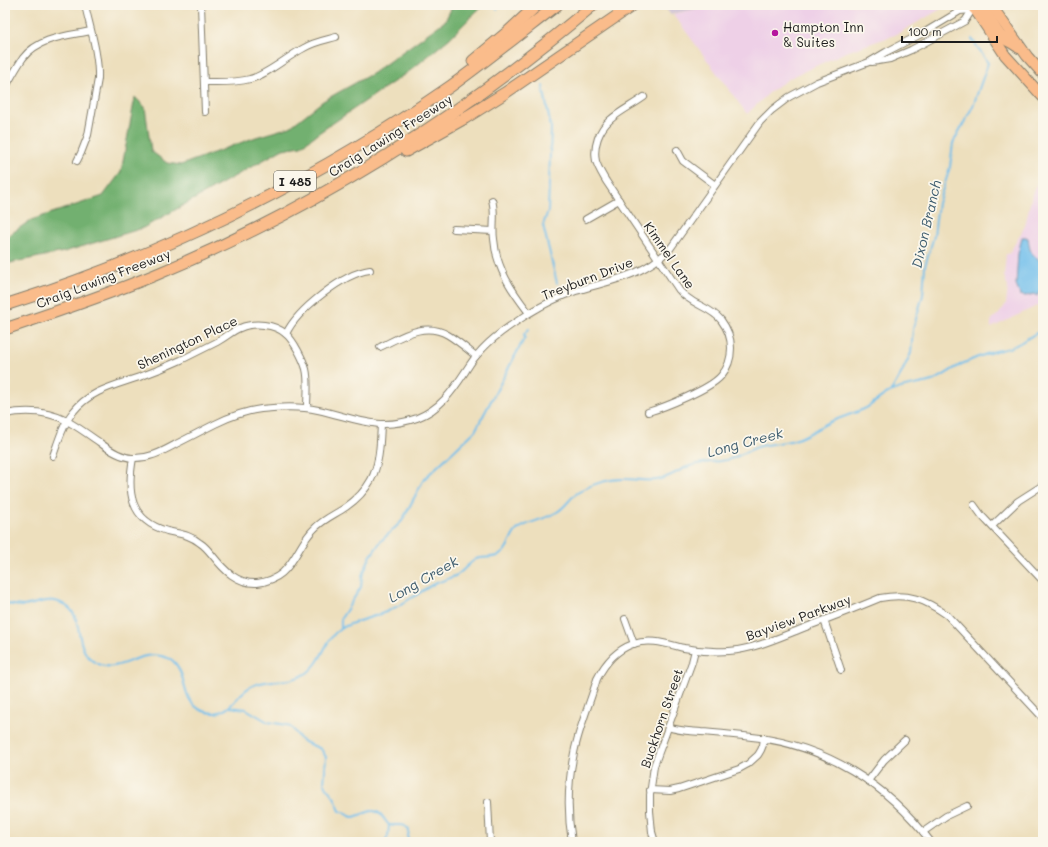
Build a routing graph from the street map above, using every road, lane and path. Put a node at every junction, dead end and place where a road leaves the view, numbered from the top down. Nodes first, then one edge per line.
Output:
1 (85, 5) edge
2 (201, 5) edge
3 (538, 5) edge
4 (557, 5) edge
5 (593, 5) edge
6 (633, 5) edge
7 (991, 5) edge
8 (972, 8) edge
9 (91, 31) junction
10 (336, 37) dead end
11 (1023, 50) junction
12 (869, 62) junction
13 (1043, 74) edge
14 (204, 82) junction
15 (5, 88) edge
16 (644, 97) dead end
17 (1043, 97) edge
18 (420, 107) junction
19 (205, 112) dead end
20 (677, 150) dead end
21 (77, 161) dead end
22 (365, 169) junction
23 (715, 185) junction
24 (492, 200) dead end
25 (619, 200) junction
26 (586, 219) dead end
27 (454, 229) dead end
28 (493, 231) junction
29 (659, 259) junction
30 (370, 270) dead end
31 (5, 305) edge
32 (529, 313) junction
33 (5, 329) edge
34 (286, 334) junction
35 (380, 347) dead end
36 (476, 356) junction
37 (307, 408) junction
38 (648, 412) dead end
39 (5, 414) edge
40 (67, 420) junction
41 (381, 424) junction
42 (53, 456) dead end
43 (133, 458) junction
44 (1043, 485) edge
45 (974, 505) dead end
46 (992, 526) junction
47 (1043, 581) edge
48 (625, 619) dead end
49 (824, 620) junction
50 (634, 644) junction
51 (695, 650) junction
52 (841, 670) dead end
53 (1043, 718) edge
54 (668, 727) junction
55 (764, 738) junction
56 (905, 740) dead end
57 (868, 781) junction
58 (650, 790) junction
59 (488, 802) dead end
60 (966, 806) dead end
61 (923, 832) junction
62 (490, 842) edge
63 (572, 842) edge
64 (655, 842) edge
65 (931, 842) edge

1 - 9 street
2 - 14 street
3 - 18 highway
4 - 18 highway, Craig Lawing Freeway / I 485
5 - 22 highway, Craig Lawing Freeway / I 485
6 - 22 highway
7 - 11 main road
8 - 11 main road
8 - 12 street, Treyburn Drive
8 - 12 street, Treyburn Drive
8 - 17 main road
9 - 15 street
9 - 21 street
10 - 14 street
11 - 13 main road
12 - 23 street, Treyburn Drive
14 - 19 street
16 - 25 street, Kimmel Lane
18 - 31 highway, Craig Lawing Freeway / I 485
20 - 23 street
22 - 33 highway, Craig Lawing Freeway / I 485
23 - 29 street, Treyburn Drive
24 - 28 street
25 - 26 street
25 - 29 street, Kimmel Lane
27 - 28 street
28 - 32 street
29 - 32 street, Treyburn Drive
29 - 38 street, Kimmel Lane
30 - 34 street
32 - 36 street, Treyburn Drive
34 - 37 street
34 - 40 street, Shenington Place
35 - 36 street
36 - 41 street, Treyburn Drive
37 - 41 street, Treyburn Drive
37 - 43 street, Treyburn Drive
39 - 40 street, Treyburn Drive
40 - 42 street, Shenington Place
40 - 43 street, Treyburn Drive
41 - 43 street
44 - 46 street
45 - 46 street
46 - 47 street
48 - 50 street
49 - 51 street, Bayview Parkway
49 - 52 street
49 - 53 street, Bayview Parkway
50 - 51 street, Bayview Parkway
50 - 63 street, Bayview Parkway
51 - 54 street, Buckhorn Street
54 - 55 street
54 - 58 street, Buckhorn Street
55 - 57 street
55 - 58 street
56 - 57 street
57 - 61 street
58 - 64 street, Buckhorn Street
59 - 62 street
60 - 61 street
61 - 65 street

